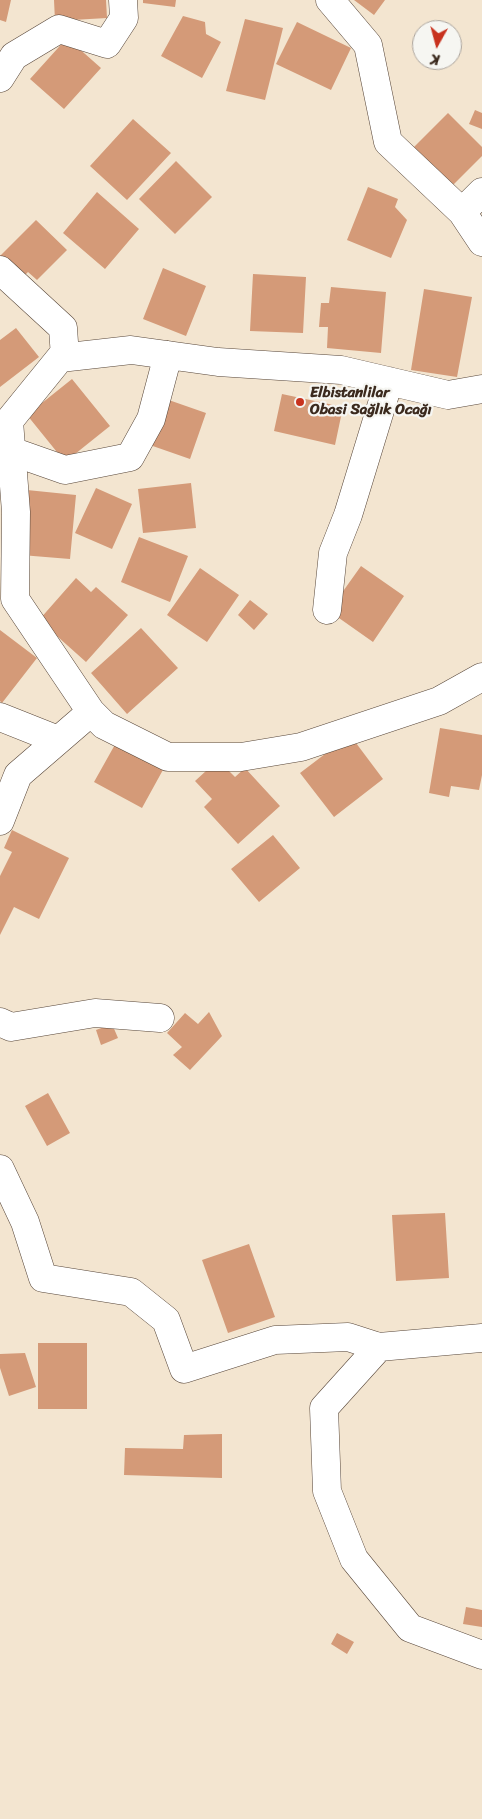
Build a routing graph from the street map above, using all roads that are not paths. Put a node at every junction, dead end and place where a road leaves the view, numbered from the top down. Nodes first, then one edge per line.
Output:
1 (123, 0) edge
2 (330, 0) edge
3 (0, 78) edge
4 (482, 192) edge
5 (462, 212) junction
6 (482, 242) edge
7 (0, 270) edge
8 (168, 355) junction
9 (65, 357) junction
10 (389, 381) junction
11 (482, 389) edge
12 (11, 451) junction
13 (327, 610) dead end
14 (482, 677) edge
15 (91, 712) junction
16 (0, 717) edge
17 (58, 740) junction
18 (0, 821) edge
19 (160, 1018) dead end
20 (0, 1022) edge
21 (0, 1169) edge
22 (482, 1338) edge
23 (379, 1347) junction
24 (482, 1655) edge

1 - 3 lane
2 - 5 lane
4 - 5 lane
5 - 6 lane
7 - 9 lane
8 - 9 lane
8 - 10 lane
8 - 12 lane
9 - 12 lane
10 - 11 lane
10 - 13 lane
12 - 15 lane
14 - 15 lane
15 - 17 lane
16 - 17 lane
17 - 18 lane
19 - 20 lane
21 - 23 lane
22 - 23 lane
23 - 24 lane

